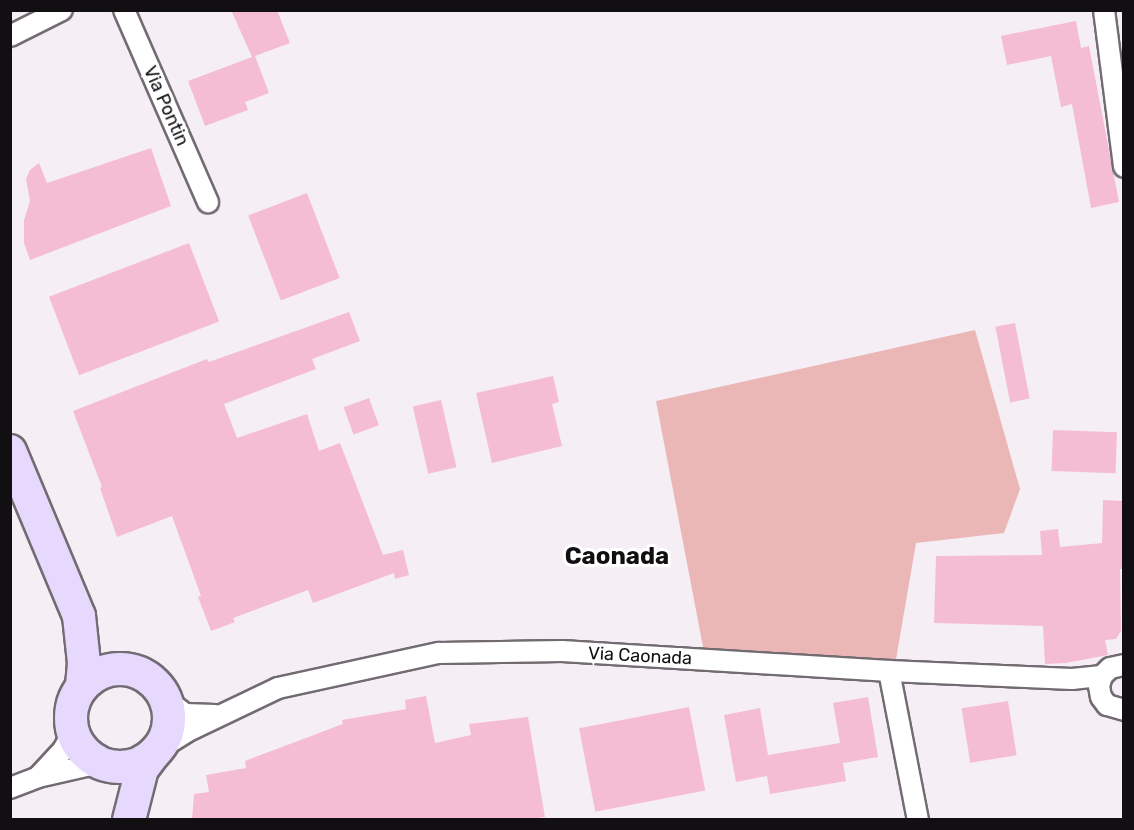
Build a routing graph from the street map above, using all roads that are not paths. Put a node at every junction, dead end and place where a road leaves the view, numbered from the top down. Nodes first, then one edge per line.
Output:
1 (62, 10) edge
2 (124, 10) edge
3 (1104, 10) edge
4 (10, 36) edge
5 (1124, 167) edge
6 (208, 202) dead end
7 (10, 451) edge
8 (79, 616) junction
9 (1115, 667) edge
10 (127, 670) junction
11 (889, 671) junction
12 (1072, 679) junction
13 (82, 686) junction
14 (1101, 696) junction
15 (164, 698) junction
16 (1121, 711) edge
17 (218, 715) junction
18 (73, 732) junction
19 (155, 752) junction
20 (104, 764) junction
21 (38, 777) junction
22 (10, 788) edge
23 (125, 819) edge
24 (129, 819) edge
25 (918, 819) edge

1 - 4 street
2 - 6 street, Via Pontin
3 - 5 street
7 - 8 main road
8 - 10 main road
8 - 13 main road
9 - 12 street, Via Caonada
9 - 14 street, Via Caonada
10 - 13 main road
10 - 15 main road
11 - 12 street, Via Caonada
11 - 17 street, Via Caonada
11 - 25 street
12 - 14 street, Via Caonada
13 - 18 main road
14 - 16 street, Via Caonada
15 - 17 street, Via Caonada
15 - 19 main road
17 - 19 street, Via Caonada
18 - 20 main road
18 - 21 street
19 - 20 main road
19 - 24 main road
20 - 21 street
20 - 23 main road
21 - 22 street

